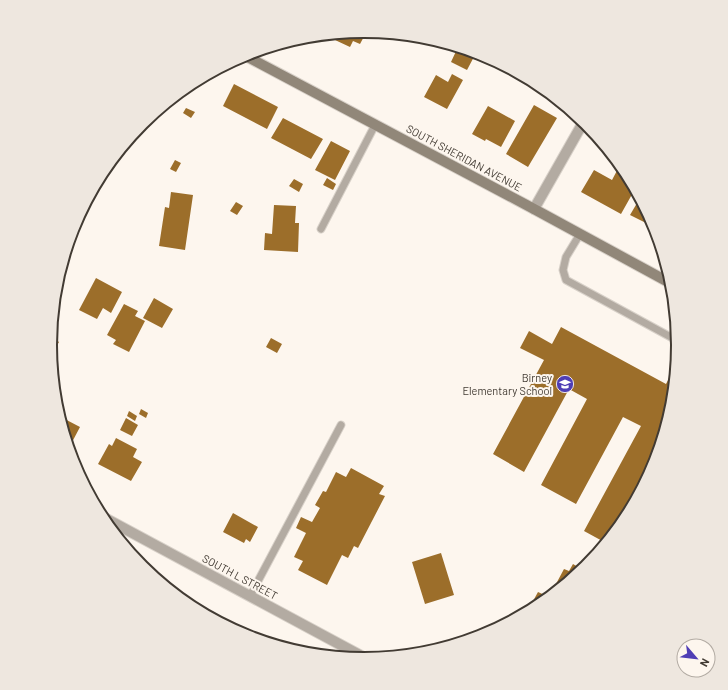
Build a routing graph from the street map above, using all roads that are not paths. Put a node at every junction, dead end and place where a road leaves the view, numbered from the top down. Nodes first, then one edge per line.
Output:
1 (252, 59) edge
2 (375, 125) junction
3 (580, 127) edge
4 (534, 209) junction
5 (321, 229) dead end
6 (580, 234) junction
7 (664, 280) edge
8 (671, 337) edge
9 (341, 425) dead end
10 (114, 523) edge
11 (250, 596) junction
12 (353, 651) edge

1 - 2 street, SOUTH SHERIDAN AVENUE
2 - 4 street, SOUTH SHERIDAN AVENUE
2 - 5 lane
3 - 4 street
4 - 6 street, SOUTH SHERIDAN AVENUE
6 - 7 street, SOUTH SHERIDAN AVENUE
6 - 8 lane
9 - 11 lane
10 - 11 street, SOUTH L STREET
11 - 12 street, SOUTH L STREET

